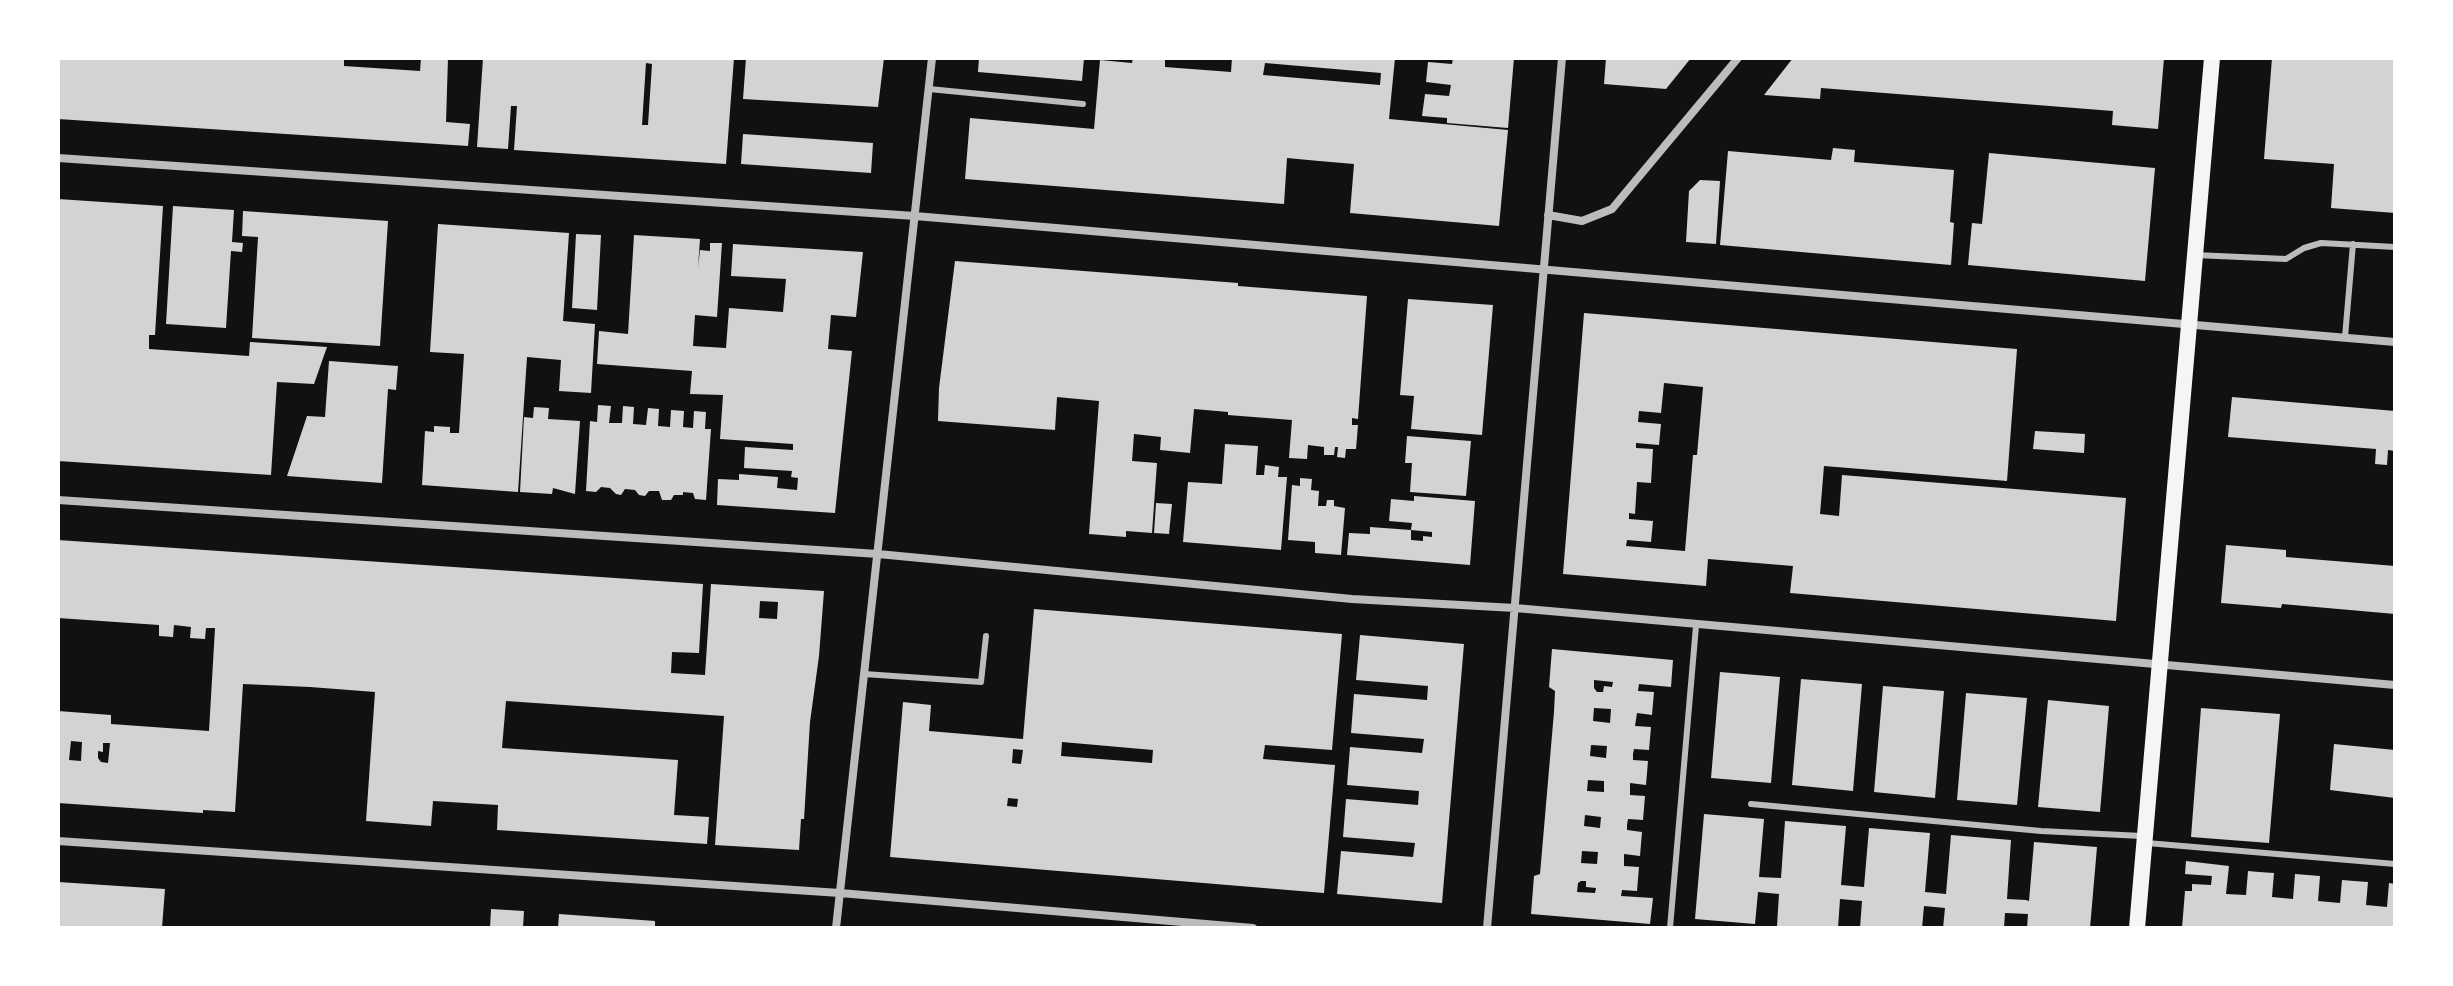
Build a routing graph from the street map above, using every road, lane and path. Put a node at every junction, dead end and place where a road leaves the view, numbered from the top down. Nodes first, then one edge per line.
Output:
1 (932, 58) edge
2 (1562, 58) edge
3 (1738, 58) edge
4 (2212, 58) edge
5 (929, 89) junction
6 (1083, 104) dead end
7 (58, 158) edge
8 (1548, 215) junction
9 (915, 216) junction
10 (2353, 244) junction
11 (2395, 247) edge
12 (2195, 255) junction
13 (1543, 269) junction
14 (2189, 324) junction
15 (2345, 337) junction
16 (2395, 342) edge
17 (58, 500) edge
18 (878, 554) junction
19 (1515, 608) junction
20 (1696, 626) junction
21 (986, 636) dead end
22 (2160, 666) junction
23 (864, 674) junction
24 (2395, 685) edge
25 (1751, 804) dead end
26 (2145, 840) junction
27 (58, 841) edge
28 (2395, 864) edge
29 (840, 893) junction
30 (836, 928) edge
31 (1253, 928) edge
32 (1487, 928) edge
33 (1670, 928) edge
34 (2137, 928) edge

1 - 5 street
2 - 8 street
3 - 8 street
4 - 12 main road
5 - 6 lane
5 - 9 street
7 - 9 street
8 - 13 street
9 - 13 street
9 - 18 street
10 - 11 lane
10 - 12 lane
10 - 15 lane
12 - 14 main road
13 - 14 street
13 - 19 street
14 - 15 street
14 - 22 main road
15 - 16 street
17 - 18 street
18 - 19 street
18 - 23 street
19 - 20 street
19 - 32 street
20 - 22 street
20 - 33 lane
21 - 23 lane
22 - 24 street
22 - 26 main road
23 - 29 street
25 - 26 lane
26 - 28 lane
26 - 34 main road
27 - 29 street
29 - 30 street
29 - 31 street

